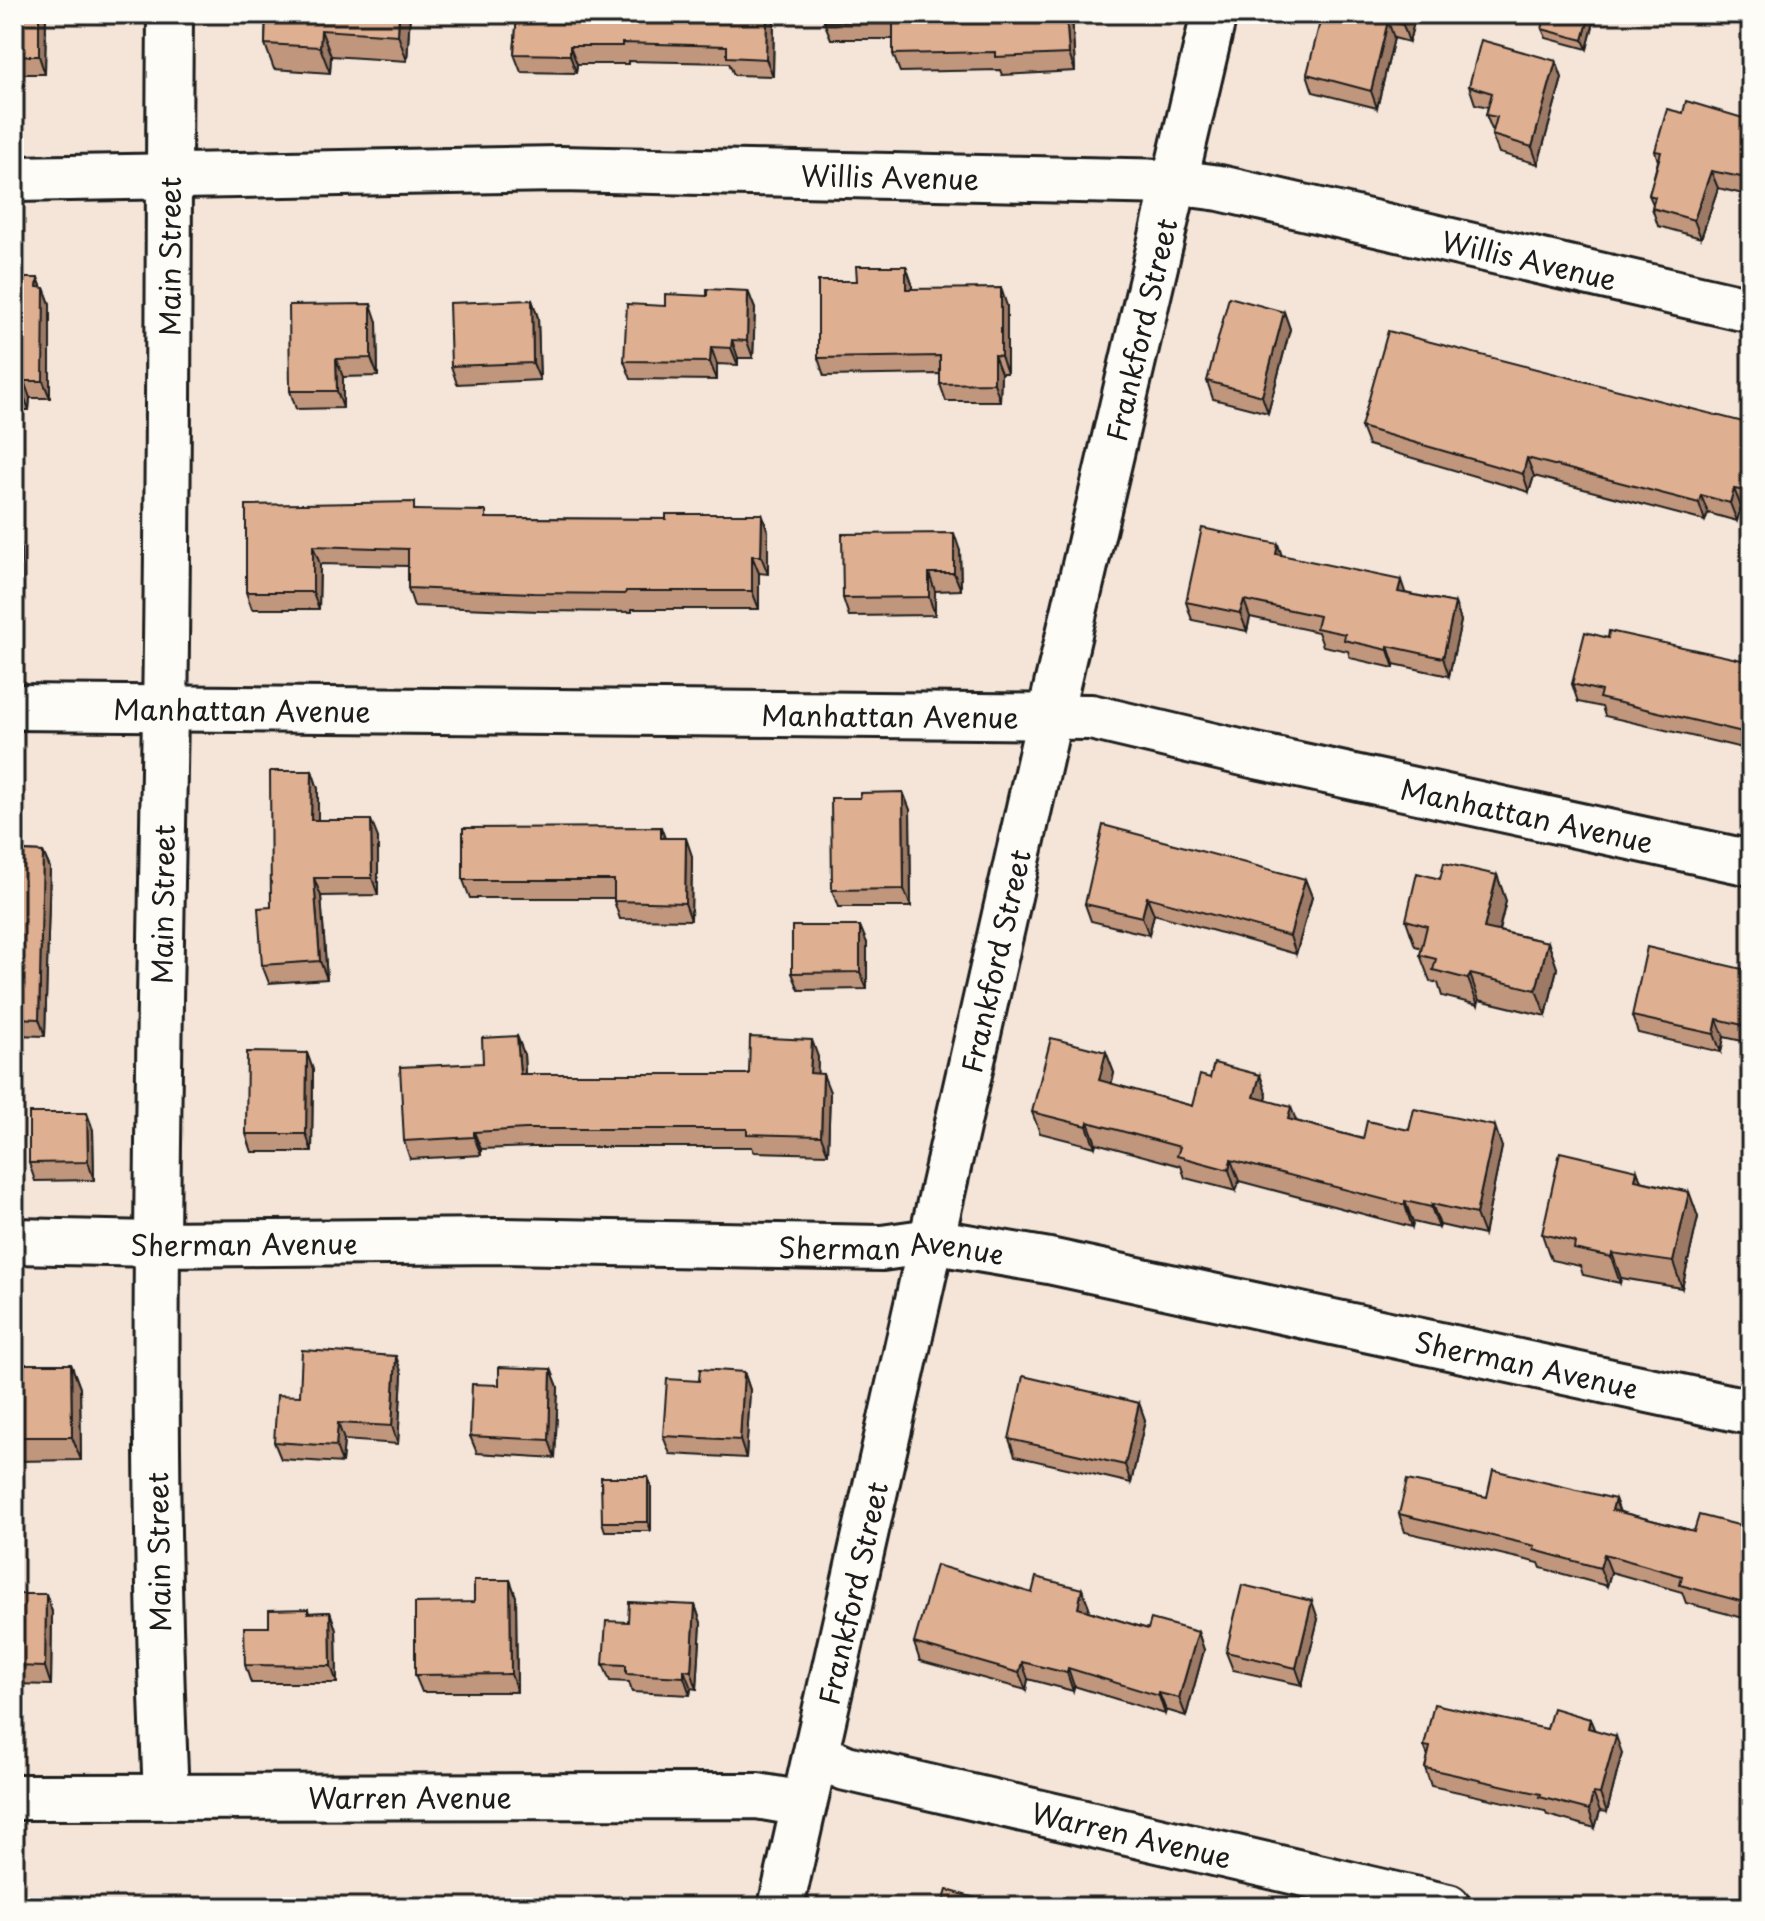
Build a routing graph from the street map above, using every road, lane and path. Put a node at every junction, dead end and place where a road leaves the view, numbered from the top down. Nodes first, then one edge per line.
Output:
1 (170, 14) edge
2 (1214, 14) edge
3 (14, 179) edge
4 (169, 179) junction
5 (1174, 182) junction
6 (1751, 310) edge
7 (14, 707) edge
8 (165, 708) junction
9 (1050, 715) junction
10 (1751, 863) edge
11 (14, 1241) edge
12 (931, 1241) junction
13 (154, 1244) junction
14 (1751, 1412) edge
15 (816, 1755) junction
16 (166, 1794) junction
17 (14, 1797) edge
18 (804, 1804) junction
19 (781, 1907) edge
20 (1448, 1907) edge

1 - 4 street, Main Street
2 - 5 street, Frankford Street
3 - 4 street, Willis Avenue
4 - 5 street, Willis Avenue
4 - 8 street, Main Street
5 - 6 street, Willis Avenue
5 - 9 street, Frankford Street
7 - 8 street, Manhattan Avenue
8 - 9 street, Manhattan Avenue
8 - 13 street, Main Street
9 - 10 street, Manhattan Avenue
9 - 12 street, Frankford Street
11 - 13 street, Sherman Avenue
12 - 13 street, Sherman Avenue
12 - 14 street, Sherman Avenue
12 - 15 street, Frankford Street
13 - 16 street, Main Street
15 - 18 street, Frankford Street
15 - 20 street, Warren Avenue
16 - 17 street, Warren Avenue
16 - 18 street, Warren Avenue
18 - 19 street, Frankford Street

